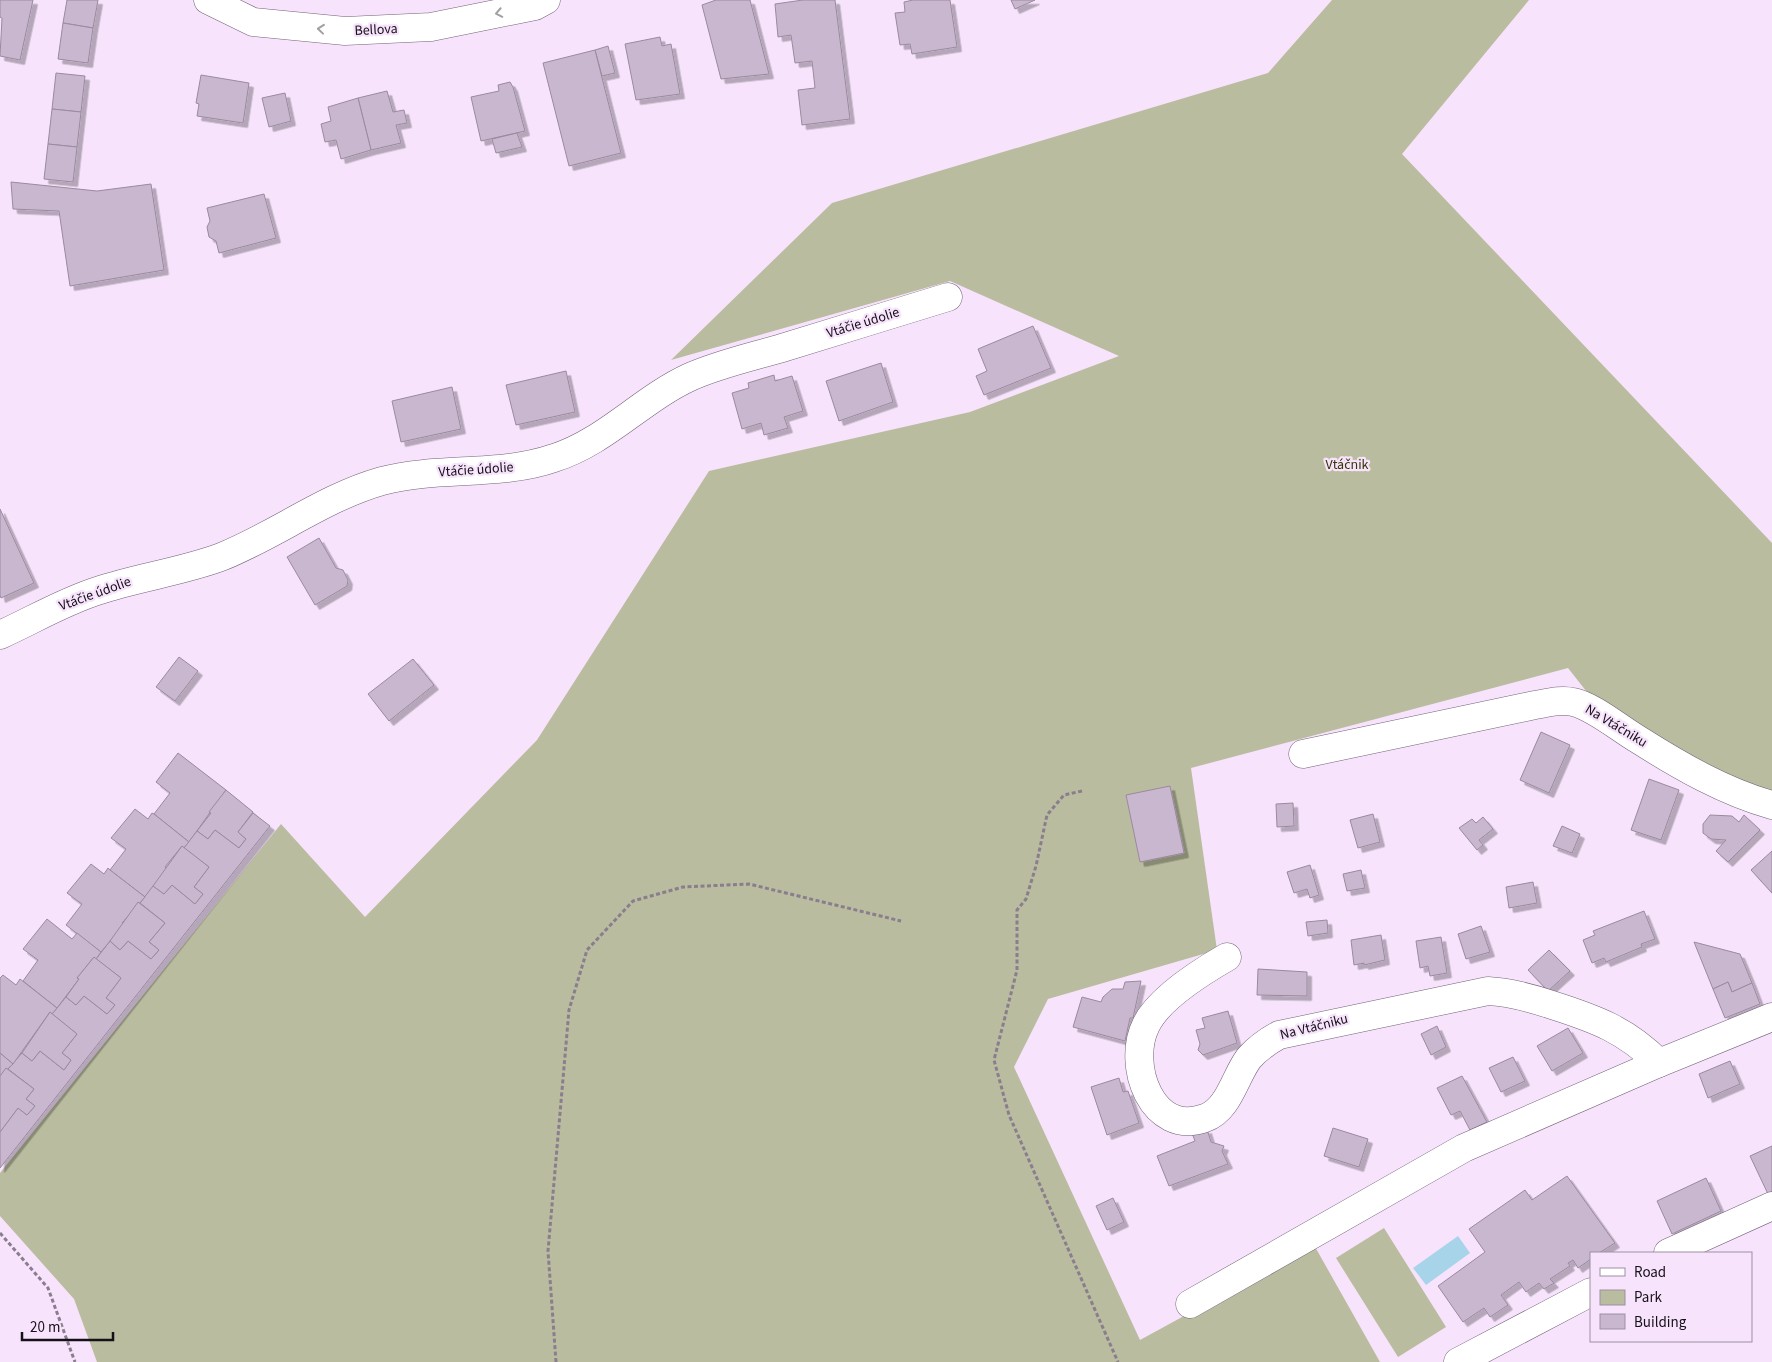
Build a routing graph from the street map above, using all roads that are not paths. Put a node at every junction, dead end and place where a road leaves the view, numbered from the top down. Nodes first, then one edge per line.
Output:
1 (208, 0) edge
2 (546, 0) edge
3 (948, 297) dead end
4 (0, 635) edge
5 (1303, 754) dead end
6 (1772, 805) edge
7 (1226, 957) dead end
8 (1772, 1017) edge
9 (1659, 1063) junction
10 (1772, 1206) edge
11 (1670, 1252) edge
12 (1590, 1293) edge
13 (1190, 1304) dead end
14 (1458, 1362) edge

2 -> 1 street, Bellova
3 - 4 street, Vtáčie údolie
5 - 6 street, Na Vtáčniku
7 - 9 street, Na Vtáčniku
8 - 9 street
9 - 13 street
10 - 11 street
12 - 14 street

